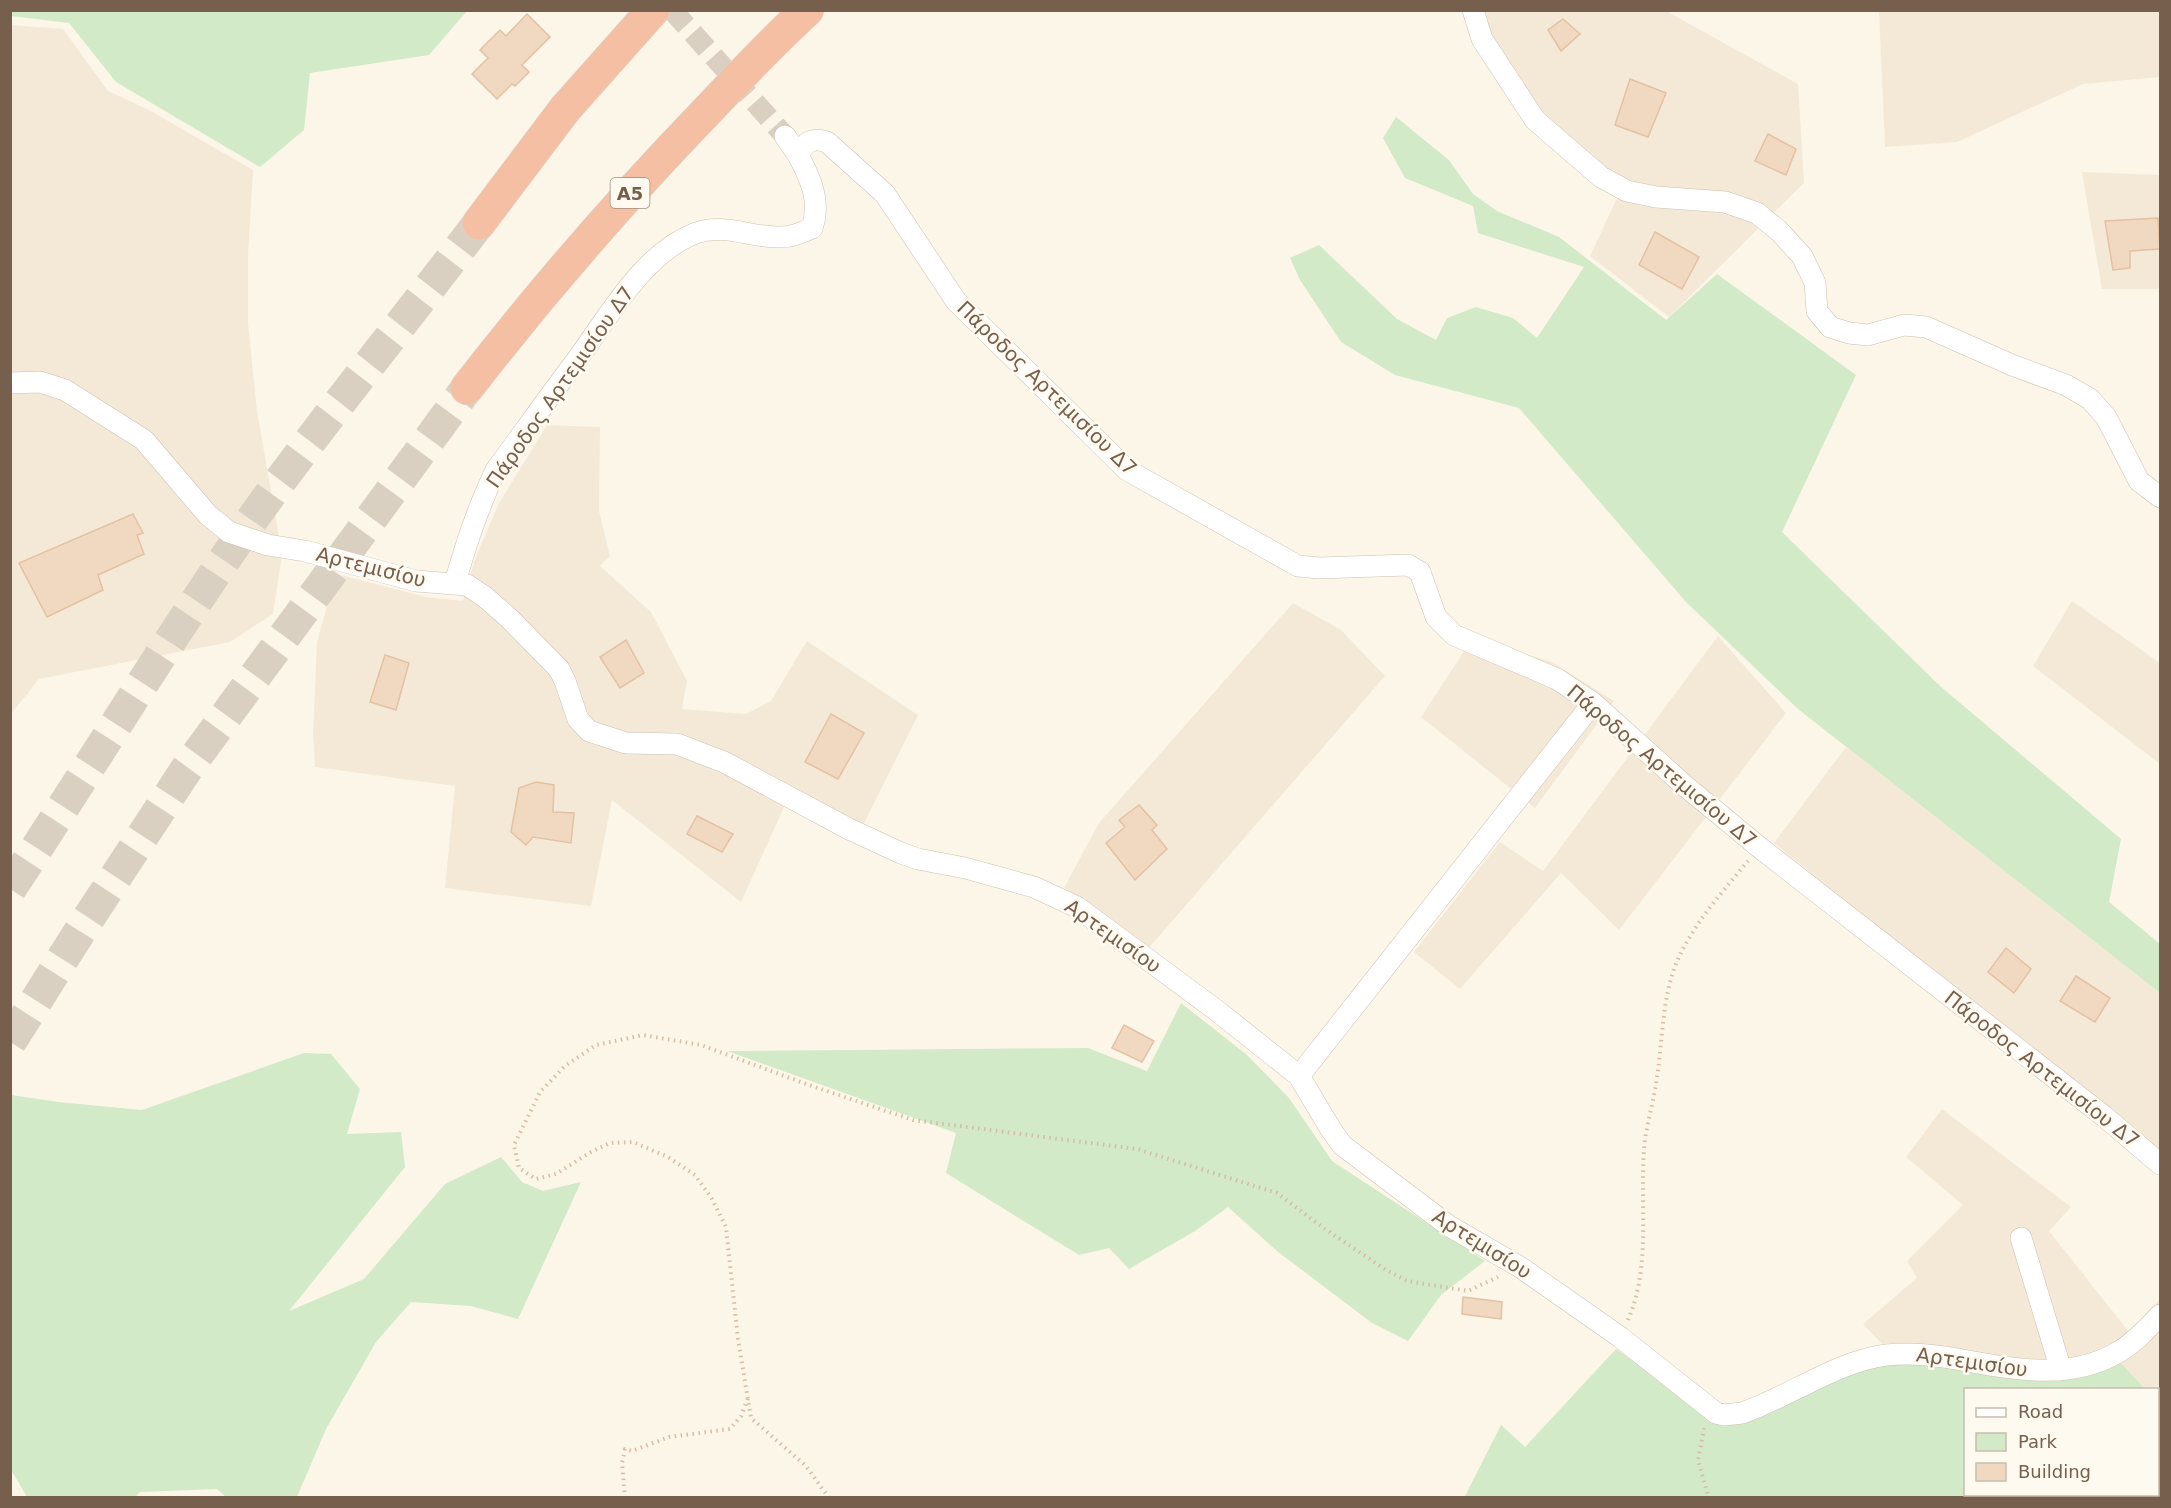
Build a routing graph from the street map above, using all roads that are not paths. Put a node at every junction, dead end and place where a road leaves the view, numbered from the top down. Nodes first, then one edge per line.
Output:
1 (653, 10) edge
2 (807, 10) edge
3 (1473, 10) edge
4 (785, 136) tunnel mouth
5 (798, 155) junction
6 (479, 223) tunnel mouth
7 (10, 383) edge
8 (467, 388) tunnel mouth
9 (2160, 497) edge
10 (455, 583) junction
11 (1593, 704) junction
12 (1299, 1076) junction
13 (2160, 1164) edge
14 (2021, 1238) dead end
15 (2160, 1315) edge
16 (2061, 1370) junction

1 - 6 highway
2 - 8 highway, Α5
3 - 9 street
4 - 5 street
5 - 10 street, Πάροδος Αρτεμισίου Δ7
5 - 11 street, Πάροδος Αρτεμισίου Δ7
7 - 10 street, Αρτεμισίου
10 - 12 street, Αρτεμισίου
11 - 12 street
11 - 13 street, Πάροδος Αρτεμισίου Δ7
12 - 16 street, Αρτεμισίου
14 - 16 street
15 - 16 street, Αρτεμισίου

